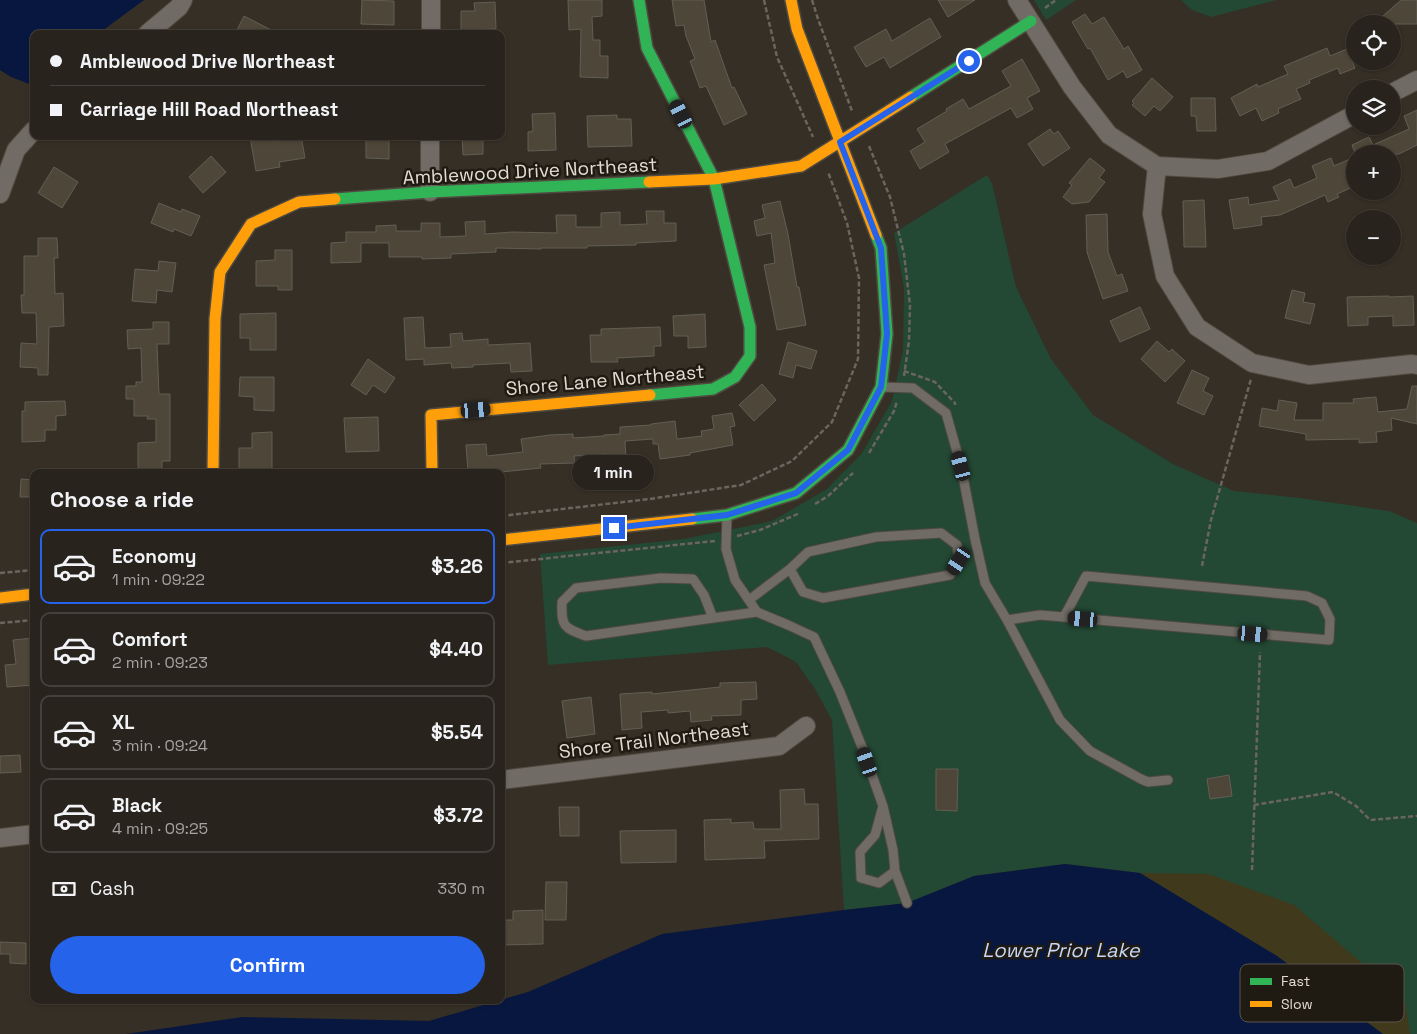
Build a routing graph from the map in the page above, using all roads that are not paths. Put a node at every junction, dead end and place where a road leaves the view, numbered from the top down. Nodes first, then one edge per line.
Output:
1 (183, 0) edge
2 (431, 0) edge
3 (639, 0) edge
4 (791, 0) edge
5 (1017, 0) edge
6 (1031, 22) junction
7 (152, 30) edge
8 (431, 30) edge
9 (1417, 80) edge
10 (1401, 88) edge
11 (1346, 119) edge
12 (30, 134) edge
13 (430, 140) edge
14 (840, 142) junction
15 (1157, 166) junction
16 (714, 179) junction
17 (430, 192) junction
18 (0, 194) edge
19 (1417, 365) edge
20 (881, 387) junction
21 (213, 469) edge
22 (432, 469) edge
23 (727, 515) junction
24 (505, 540) edge
25 (790, 569) junction
26 (30, 594) edge
27 (0, 598) edge
28 (748, 600) junction
29 (757, 612) junction
30 (1064, 617) junction
31 (713, 618) junction
32 (1007, 620) junction
33 (806, 726) dead end
34 (505, 780) edge
35 (1168, 780) dead end
36 (882, 806) junction
37 (30, 834) edge
38 (0, 838) edge
39 (895, 871) junction
40 (907, 903) dead end

1 - 7 street
2 - 8 street
3 - 16 street, Shore Lane Northeast
4 - 14 street
5 - 6 street
6 - 14 street, Amblewood Drive Northeast
6 - 15 street
9 - 10 street
11 - 15 street
12 - 18 street
13 - 17 street
14 - 16 street, Amblewood Drive Northeast
14 - 20 street
15 - 19 street
16 - 17 street, Amblewood Drive Northeast
16 - 22 street, Shore Lane Northeast
17 - 21 street, Amblewood Drive Northeast
20 - 23 street
20 - 32 lane
23 - 24 street
23 - 28 lane
25 - 25 lane
25 - 28 lane
26 - 27 street
28 - 29 lane
29 - 31 lane
29 - 36 lane
30 - 30 lane
30 - 32 lane
31 - 31 lane
32 - 35 lane
33 - 34 street, Shore Trail Northeast
36 - 39 lane
36 - 39 lane
37 - 38 street
39 - 40 lane

